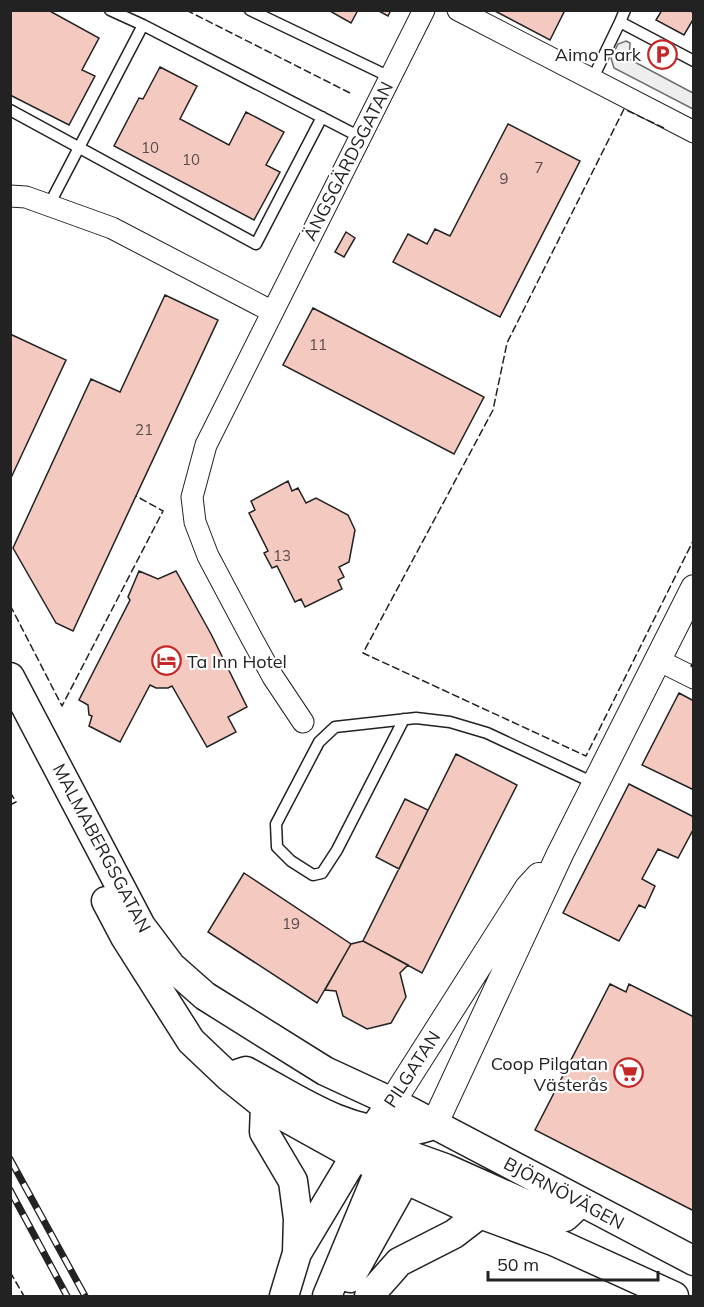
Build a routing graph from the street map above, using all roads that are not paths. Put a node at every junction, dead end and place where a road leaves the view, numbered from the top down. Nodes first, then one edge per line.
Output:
1 (110, 10) edge
2 (250, 10) edge
3 (424, 10) edge
4 (458, 10) edge
5 (625, 10) edge
6 (620, 22) junction
7 (143, 25) junction
8 (693, 61) edge
9 (390, 77) junction
10 (592, 80) junction
11 (10, 110) edge
12 (322, 117) junction
13 (693, 132) edge
14 (360, 137) junction
15 (79, 147) junction
16 (10, 196) edge
17 (49, 205) junction
18 (271, 312) junction
19 (693, 588) edge
20 (658, 660) junction
21 (10, 677) edge
22 (693, 678) edge
23 (10, 719) edge
24 (404, 719) junction
25 (303, 722) dead end
26 (596, 784) junction
27 (560, 854) junction
28 (229, 1077) junction
29 (392, 1102) junction
30 (265, 1106) junction
31 (434, 1125) junction
32 (393, 1153) junction
33 (355, 1156) junction
34 (581, 1202) junction
35 (480, 1214) junction
36 (297, 1253) junction
37 (693, 1261) edge
38 (284, 1296) edge
39 (327, 1296) edge
40 (340, 1296) edge
41 (369, 1296) edge
42 (674, 1296) edge

1 - 7 lane
2 - 9 lane
3 - 9 street, ÄNGSGÄRDSGATAN
4 - 10 street
5 - 6 lane
6 - 8 lane
6 - 10 lane
7 - 12 lane
7 - 15 lane
9 - 14 street, ÄNGSGÄRDSGATAN
10 - 13 street
11 - 15 lane
12 - 14 lane
12 - 15 lane
14 - 18 street, ÄNGSGÄRDSGATAN
15 - 17 lane
16 - 17 street
17 - 18 street
18 - 25 street, ÄNGSGÄRDSGATAN
19 - 20 street, PILGATAN
20 - 22 street
20 - 26 street, PILGATAN
21 - 29 main road, MALMABERGSGATAN
23 - 28 main road, MALMABERGSGATAN
24 - 24 lane
24 - 26 lane
26 - 27 street, PILGATAN
27 - 29 street, PILGATAN
27 - 31 street, PILGATAN
28 - 30 main road, MALMABERGSGATAN
28 - 32 main road
29 - 31 main road, MALMABERGSGATAN
29 - 32 main road, PILGATAN
30 - 33 main road, MALMABERGSGATAN
30 - 36 main road
31 - 32 main road
31 - 34 main road, BJÖRNÖVÄGEN
32 - 33 main road, PILGATAN
32 - 34 main road
32 - 35 main road
32 - 39 main road
32 - 40 main road, PILGATAN
33 - 36 main road, PILGATAN
34 - 37 main road, BJÖRNÖVÄGEN
35 - 41 main road
35 - 42 main road
36 - 38 main road, PILGATAN

